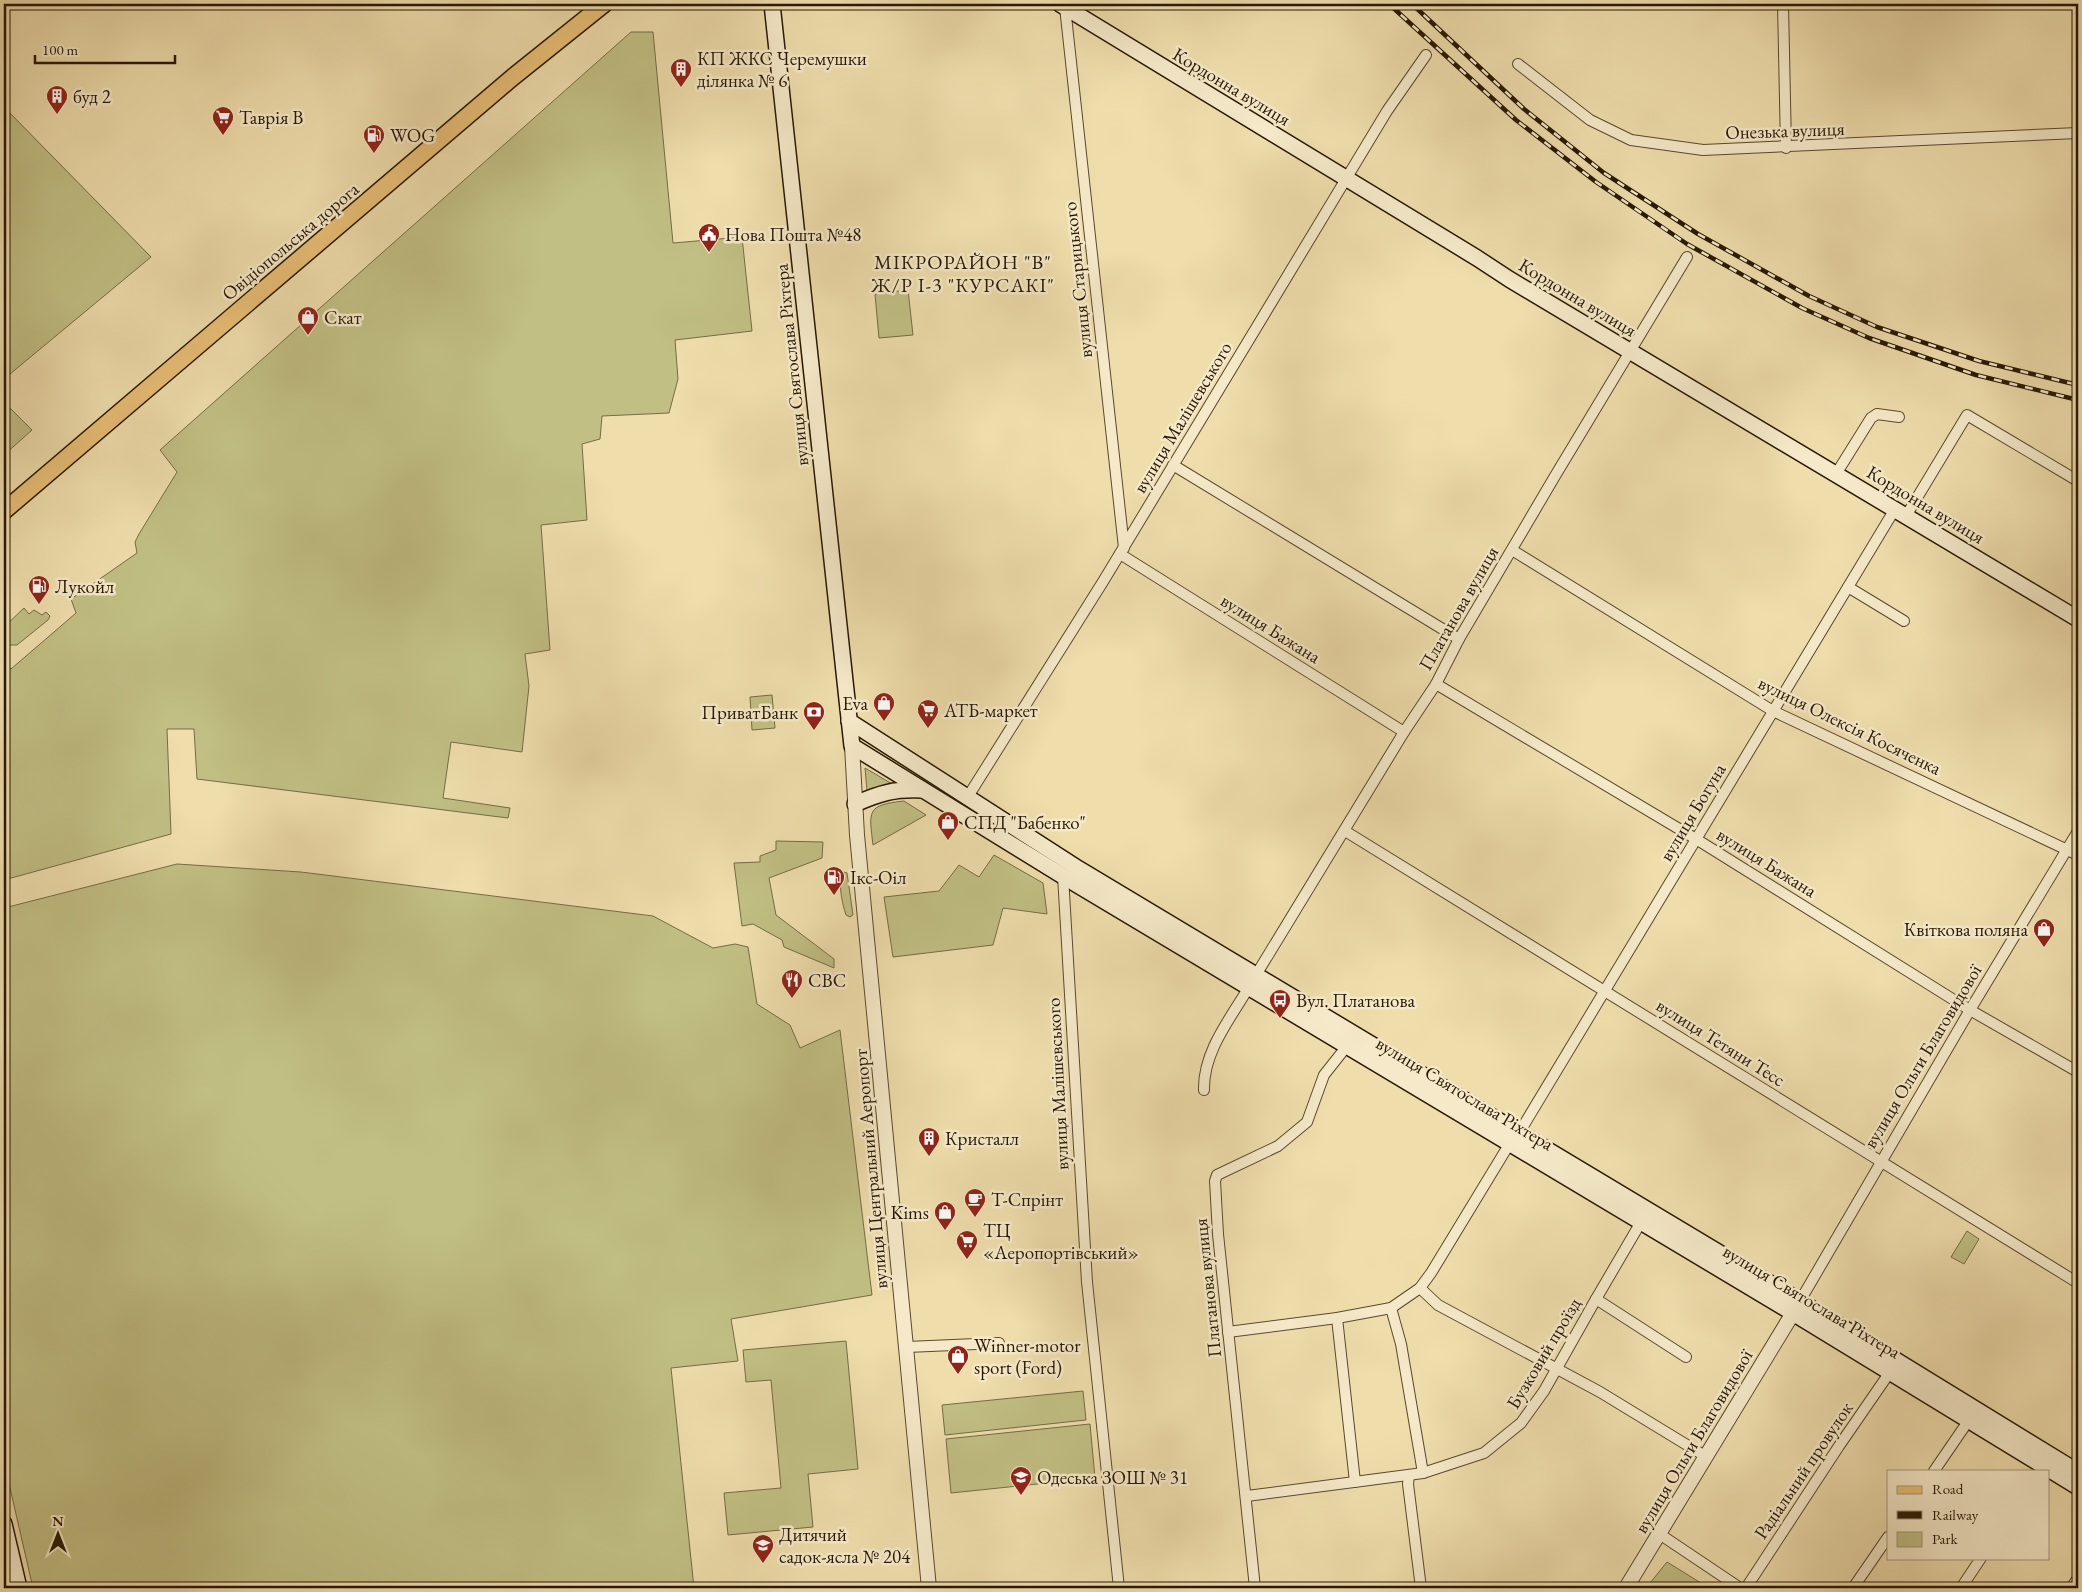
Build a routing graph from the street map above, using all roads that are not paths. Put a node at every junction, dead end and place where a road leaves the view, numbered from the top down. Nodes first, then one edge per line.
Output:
1 (604, 4) edge
2 (772, 4) edge
3 (1783, 4) edge
4 (1063, 6) edge
5 (1426, 55) dead end
6 (1518, 64) dead end
7 (2078, 133) edge
8 (1786, 148) junction
9 (1346, 178) junction
10 (1687, 256) dead end
11 (1630, 351) junction
12 (1899, 417) dead end
13 (1173, 465) junction
14 (1836, 474) junction
15 (2078, 481) edge
16 (4, 511) edge
17 (1901, 512) junction
18 (1512, 550) junction
19 (1122, 551) junction
20 (1848, 587) junction
21 (2078, 619) edge
22 (1904, 621) dead end
23 (1459, 639) junction
24 (1436, 684) junction
25 (1773, 711) junction
26 (849, 721) junction
27 (1404, 732) junction
28 (852, 746) junction
29 (921, 790) junction
30 (968, 798) junction
31 (855, 804) junction
32 (1345, 831) junction
33 (2078, 831) edge
34 (1696, 839) junction
35 (2068, 848) junction
36 (2078, 855) edge
37 (1063, 876) junction
38 (1253, 981) junction
39 (1604, 991) junction
40 (1970, 1010) junction
41 (1347, 1046) junction
42 (2078, 1072) edge
43 (1204, 1090) dead end
44 (1514, 1138) junction
45 (1881, 1161) junction
46 (1641, 1222) junction
47 (2078, 1283) edge
48 (1420, 1288) junction
49 (1596, 1299) junction
50 (1796, 1307) junction
51 (1391, 1308) junction
52 (1337, 1318) junction
53 (1228, 1332) junction
54 (999, 1343) dead end
55 (907, 1347) junction
56 (1686, 1357) dead end
57 (1556, 1368) junction
58 (1890, 1372) junction
59 (1969, 1420) junction
60 (1705, 1456) junction
61 (2043, 1468) edge
62 (1935, 1470) edge
63 (2050, 1472) edge
64 (2078, 1472) edge
65 (1423, 1473) junction
66 (1410, 1475) junction
67 (1355, 1482) junction
68 (2078, 1487) edge
69 (1247, 1496) junction
70 (4, 1524) edge
71 (1658, 1533) junction
72 (1887, 1538) edge
73 (1980, 1560) edge
74 (2078, 1578) edge
75 (19, 1588) edge
76 (929, 1588) edge
77 (1119, 1588) edge
78 (1255, 1588) edge
79 (1421, 1588) edge
80 (1626, 1588) edge
81 (1740, 1588) edge
82 (1746, 1588) edge
83 (1853, 1588) edge
84 (1961, 1588) edge
85 (2071, 1588) edge

1 - 16 main road, Овідіопольська дорога
2 - 26 main road, вулиця Святослава Ріхтера
3 - 8 street
4 - 9 main road, Кордонна вулиця
4 - 19 street, вулиця Старицького
5 - 9 street, вулиця Малішевського
6 - 8 street, Онезька вулиця
7 - 8 street, Онезька вулиця
9 - 11 main road, Кордонна вулиця
9 - 13 street, вулиця Малішевського
10 - 11 street, Платанова вулиця
11 - 14 main road, Кордонна вулиця
11 - 18 street, Платанова вулиця
12 - 14 street
13 - 19 street, вулиця Малішевського
13 - 23 street
14 - 17 main road, Кордонна вулиця
15 - 17 street, вулиця Богуна
17 - 20 street, вулиця Богуна
17 - 21 main road, Кордонна вулиця
18 - 23 street, Платанова вулиця
18 - 25 street, вулиця Олексія Косяченка
19 - 27 street, вулиця Бажана
19 - 30 street, вулиця Малішевського
20 - 22 street
20 - 25 street, вулиця Богуна
23 - 24 street, Платанова вулиця
24 - 27 street, Платанова вулиця
24 - 34 street, вулиця Бажана
25 - 34 street, вулиця Богуна
25 - 35 street, вулиця Олексія Косяченка
26 - 28 main road, вулиця Святослава Ріхтера
26 - 30 main road, вулиця Святослава Ріхтера
27 - 32 street, Платанова вулиця
28 - 29 main road, вулиця Святослава Ріхтера
28 - 31 street, вулиця Центральний Аеропорт
29 - 31 main road
29 - 37 main road, вулиця Святослава Ріхтера
30 - 38 main road, вулиця Святослава Ріхтера
31 - 55 street, вулиця Центральний Аеропорт
32 - 38 street, Платанова вулиця
32 - 39 street, вулиця Тетяни Тесс
33 - 35 street, вулиця Ольги Благовидової
34 - 39 street, вулиця Богуна
34 - 40 street, вулиця Бажана
35 - 36 street, вулиця Олексія Косяченка
35 - 40 street, вулиця Ольги Благовидової
37 - 38 main road, вулиця Святослава Ріхтера
37 - 77 street, вулиця Малішевського
38 - 41 main road, вулиця Святослава Ріхтера
38 - 43 street, Платанова вулиця
38 - 44 main road, вулиця Святослава Ріхтера
39 - 44 street, вулиця Богуна
39 - 45 street, вулиця Тетяни Тесс
40 - 42 street, вулиця Бажана
40 - 45 street, вулиця Ольги Благовидової
41 - 44 main road, вулиця Святослава Ріхтера
41 - 53 street, Платанова вулиця
44 - 46 main road, вулиця Святослава Ріхтера
44 - 48 street, вулиця Богуна
44 - 50 main road, вулиця Святослава Ріхтера
45 - 47 street, вулиця Тетяни Тесс
45 - 50 street, вулиця Ольги Благовидової
46 - 49 street
46 - 50 main road, вулиця Святослава Ріхтера
48 - 51 street
48 - 57 street
49 - 56 street, Бузковий проїзд
49 - 57 street, Бузковий проїзд
50 - 58 main road, вулиця Святослава Ріхтера
50 - 60 street, вулиця Ольги Благовидової
50 - 64 main road, вулиця Святослава Ріхтера
51 - 52 street
51 - 65 street
52 - 53 street
52 - 67 street
53 - 69 street, Платанова вулиця
54 - 55 street
55 - 76 street, вулиця Центральний Аеропорт
57 - 60 street
57 - 65 street, Бузковий проїзд
58 - 59 main road, вулиця Святослава Ріхтера
58 - 82 street, Радіальний провулок
59 - 61 main road, вулиця Святослава Ріхтера
59 - 62 street
60 - 71 street, вулиця Ольги Благовидової
63 - 68 main road, вулиця Святослава Ріхтера
65 - 66 street, Бузковий проїзд
66 - 67 street, Бузковий проїзд
66 - 79 street
67 - 69 street, Бузковий проїзд
69 - 78 street, Платанова вулиця
70 - 75 main road
71 - 80 street, вулиця Ольги Благовидової
71 - 81 street
72 - 83 street
73 - 84 street
74 - 85 street

